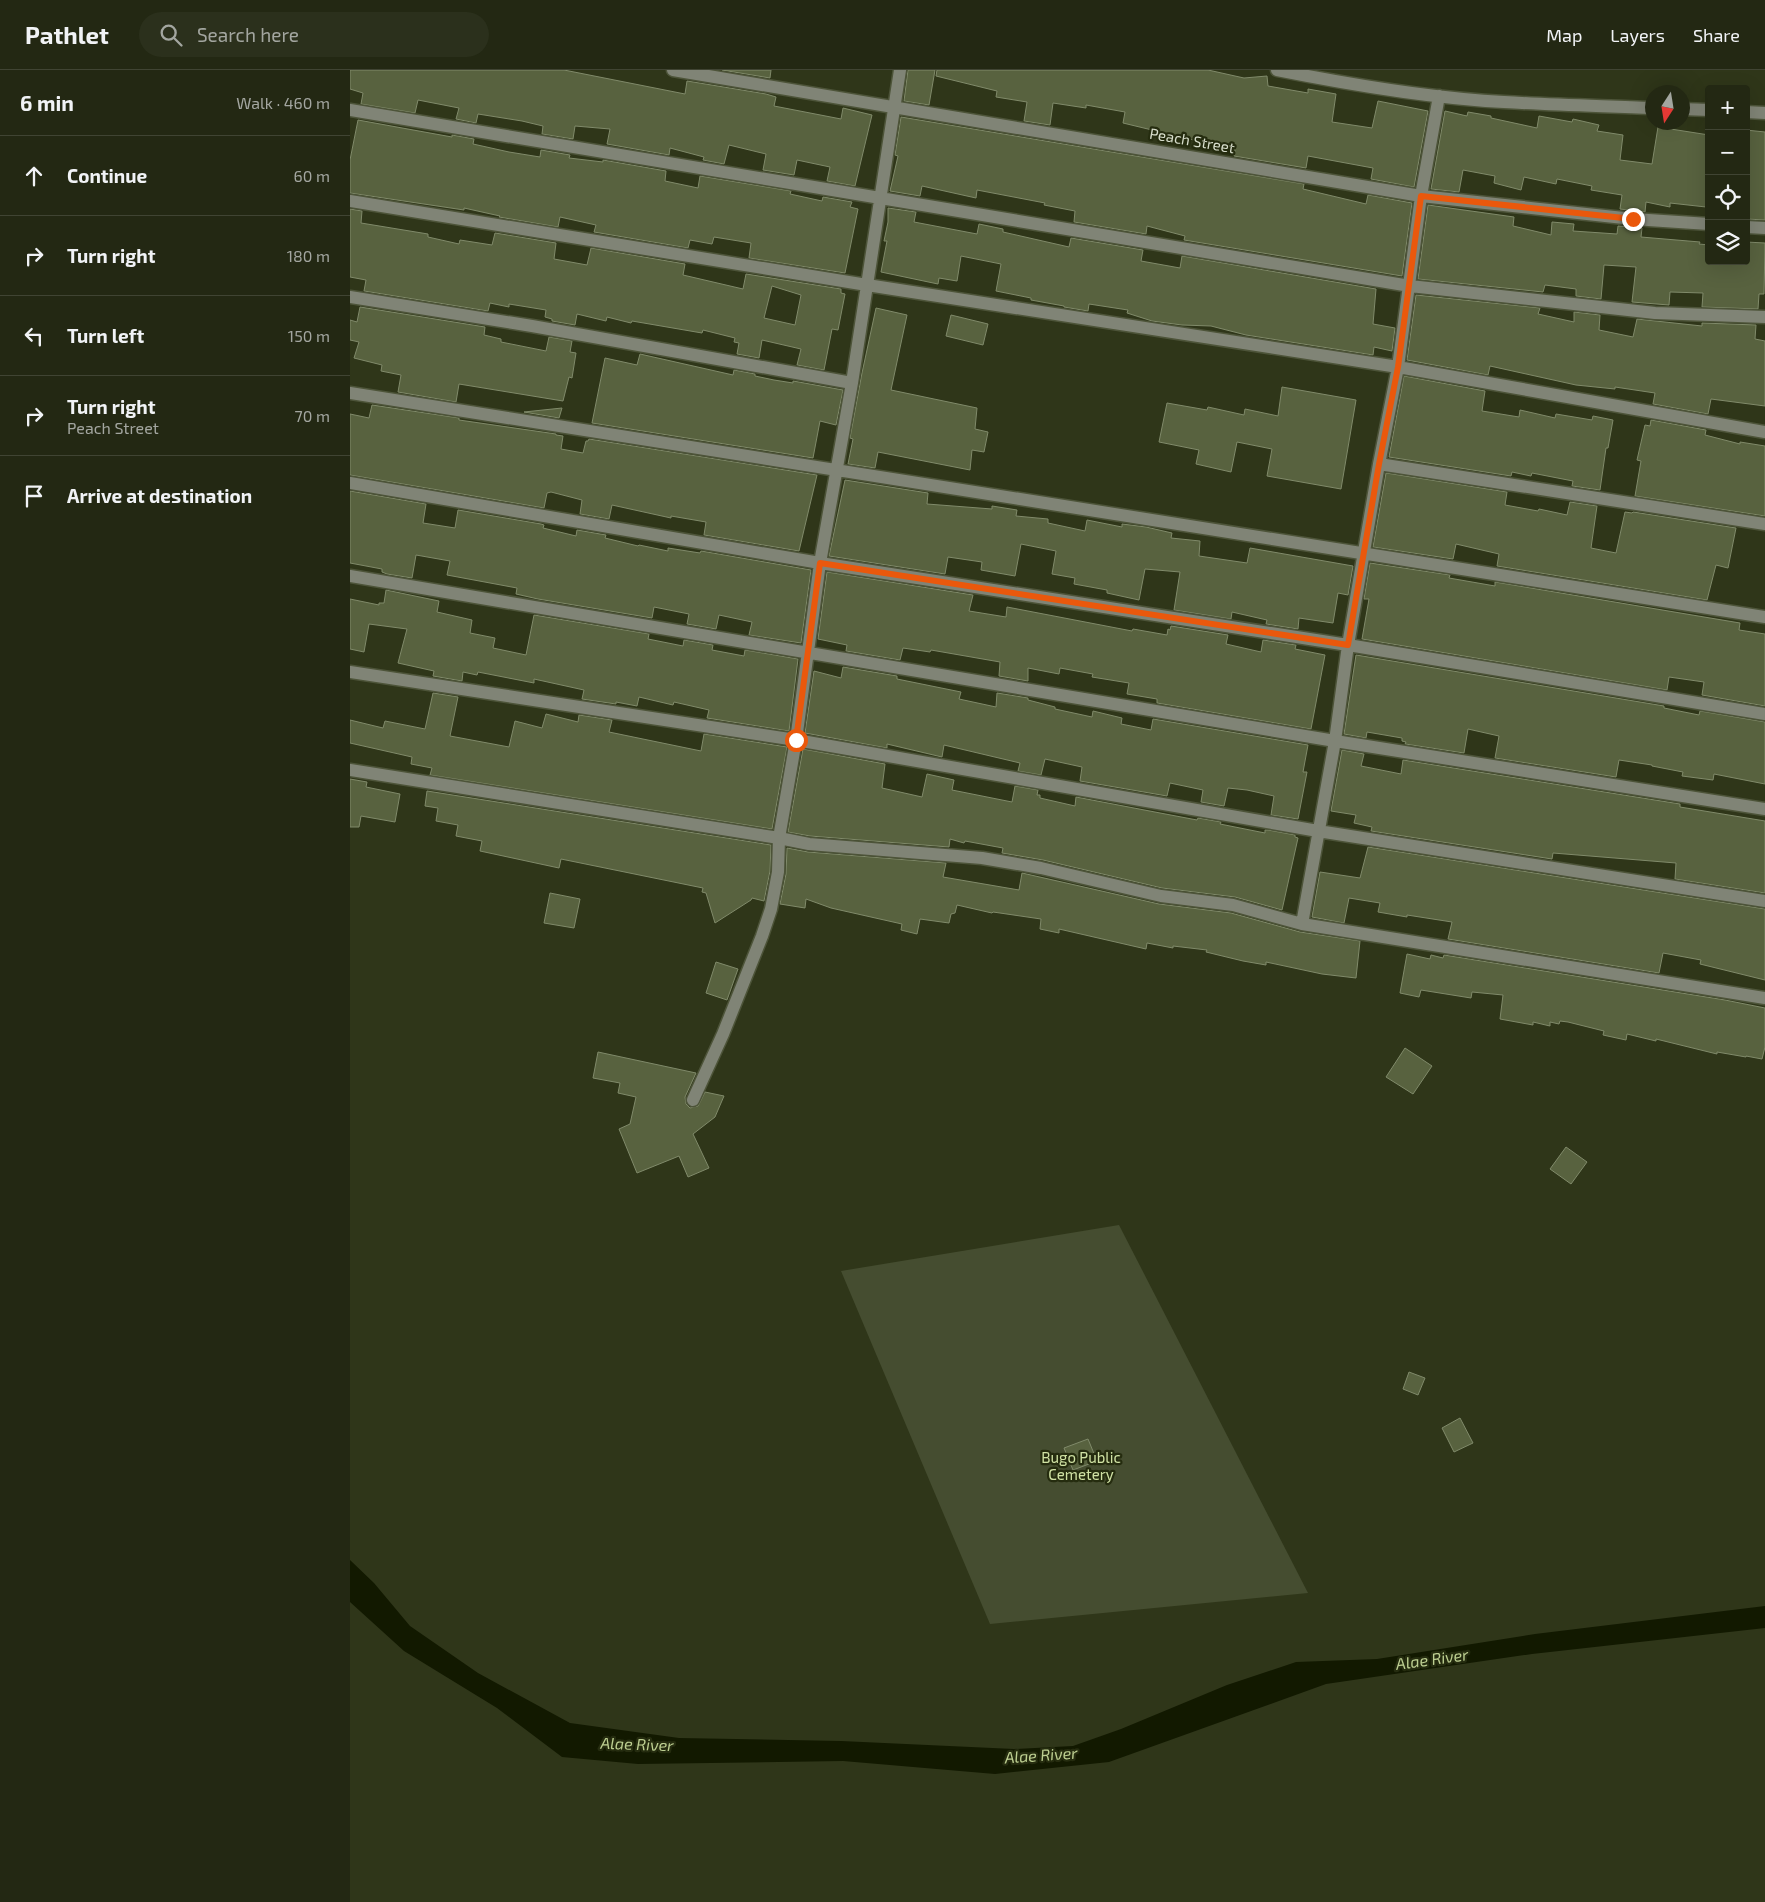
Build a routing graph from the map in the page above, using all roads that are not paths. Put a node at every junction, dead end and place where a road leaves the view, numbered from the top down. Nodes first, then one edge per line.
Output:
1 (673, 70) edge
2 (900, 70) edge
3 (1277, 70) edge
4 (1439, 96) junction
5 (894, 108) junction
6 (1645, 108) edge
7 (1690, 109) edge
8 (350, 110) edge
9 (1705, 110) edge
10 (1750, 112) edge
11 (1765, 113) edge
12 (1421, 196) junction
13 (882, 198) junction
14 (350, 201) edge
15 (1705, 224) edge
16 (1750, 227) edge
17 (1765, 228) edge
18 (867, 285) junction
19 (1410, 286) junction
20 (350, 297) edge
21 (1765, 317) edge
22 (1398, 367) junction
23 (852, 383) junction
24 (350, 393) edge
25 (1765, 432) edge
26 (1379, 464) junction
27 (835, 471) junction
28 (350, 483) edge
29 (1765, 524) edge
30 (1365, 553) junction
31 (820, 563) junction
32 (350, 576) edge
33 (1765, 617) edge
34 (1348, 645) junction
35 (807, 653) junction
36 (350, 672) edge
37 (1765, 714) edge
38 (796, 740) junction
39 (1335, 741) junction
40 (350, 770) edge
41 (1765, 810) edge
42 (1318, 831) junction
43 (779, 838) junction
44 (1765, 900) edge
45 (1302, 924) junction
46 (1765, 998) edge
47 (693, 1100) dead end

1 - 5 street, Peach Street
2 - 5 street
3 - 4 street
4 - 6 street
4 - 12 street
5 - 12 street, Peach Street
5 - 13 street
7 - 9 street
8 - 13 street
10 - 11 street
12 - 15 street, Peach Street
12 - 19 street
13 - 18 street
13 - 19 street
14 - 18 street
16 - 17 street
18 - 22 street
18 - 23 street
19 - 21 street
19 - 22 street
20 - 23 street
22 - 25 street
22 - 26 street
23 - 27 street
24 - 27 street
26 - 29 street
26 - 30 street
27 - 30 street
27 - 31 street
28 - 31 street
30 - 33 street
30 - 34 street
31 - 34 street
31 - 35 street
32 - 35 street
34 - 37 street
34 - 39 street
35 - 38 street
35 - 39 street
36 - 38 street
38 - 42 street
38 - 43 street
39 - 41 street
39 - 42 street
40 - 43 street
42 - 44 street
42 - 45 street
43 - 45 street
43 - 47 street
45 - 46 street

